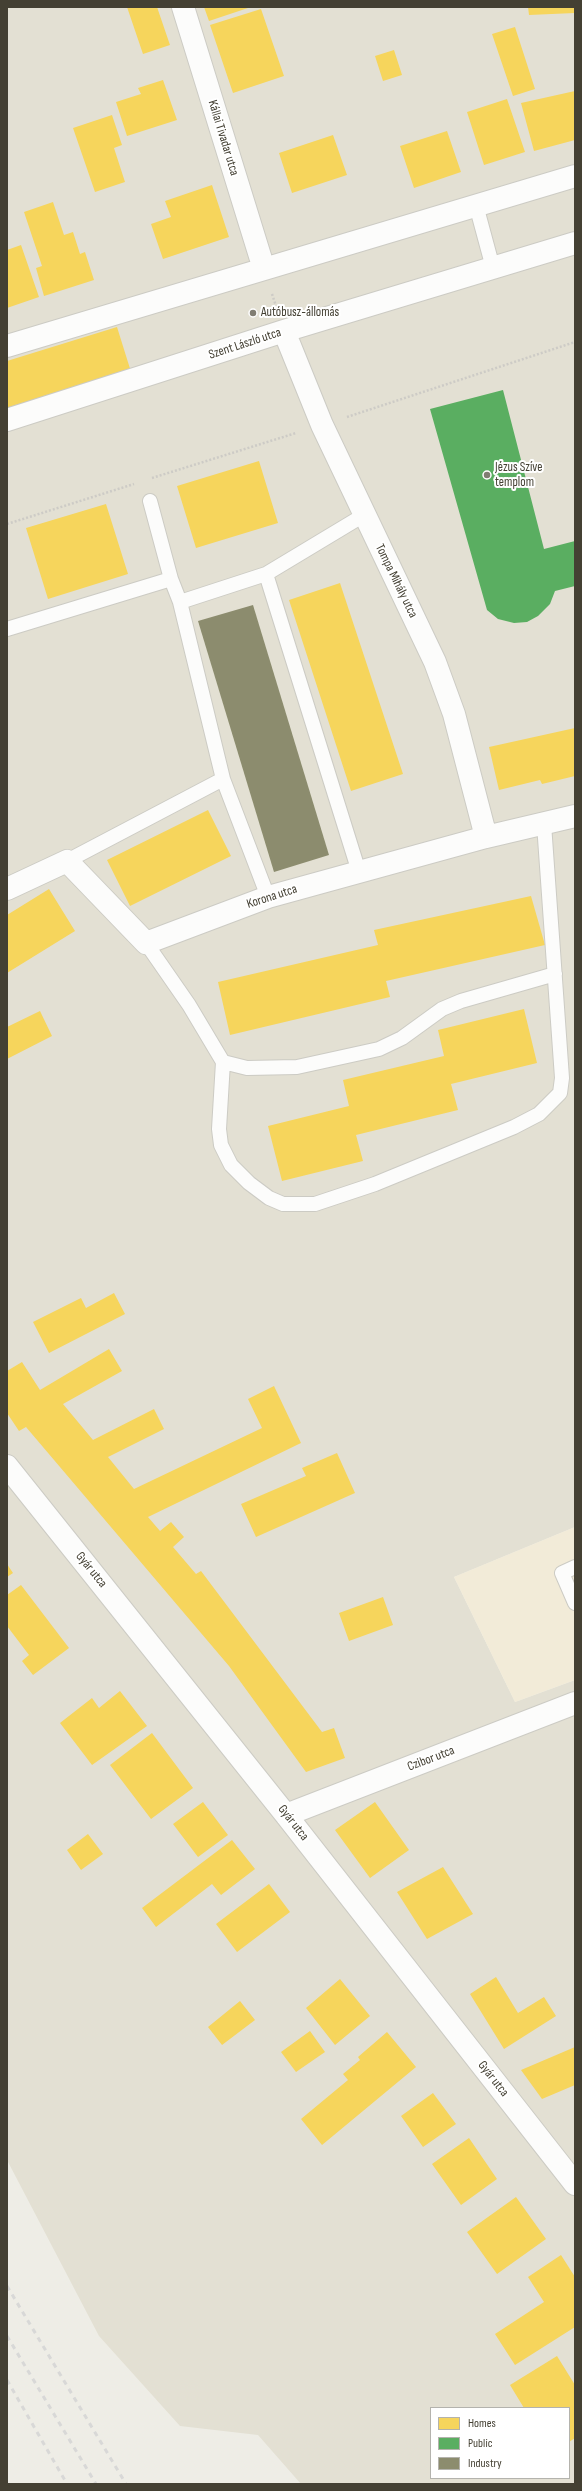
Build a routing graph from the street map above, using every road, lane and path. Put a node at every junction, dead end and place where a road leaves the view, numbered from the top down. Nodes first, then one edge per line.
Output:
1 (183, 7) edge
2 (575, 176) edge
3 (476, 205) junction
4 (575, 243) edge
5 (493, 268) junction
6 (264, 269) junction
7 (284, 331) junction
8 (575, 342) edge
9 (7, 346) edge
10 (7, 420) edge
11 (322, 425) junction
12 (150, 479) dead end
13 (142, 482) dead end
14 (150, 500) dead end
15 (364, 514) junction
16 (7, 524) edge
17 (266, 574) junction
18 (171, 579) junction
19 (180, 602) junction
20 (7, 628) edge
21 (223, 778) junction
22 (575, 816) edge
23 (544, 824) junction
24 (486, 838) junction
25 (67, 861) junction
26 (359, 872) junction
27 (7, 889) edge
28 (268, 897) junction
29 (146, 943) junction
30 (555, 974) junction
31 (223, 1062) junction
32 (7, 1466) edge
33 (575, 1567) edge
34 (575, 1604) edge
35 (575, 1703) edge
36 (286, 1815) junction
37 (575, 2184) edge

1 - 6 street, Kállai Tivadar utca
2 - 3 street
3 - 5 lane
3 - 6 street
4 - 5 street, Szent László utca
5 - 7 street, Szent László utca
6 - 7 path
6 - 9 street
7 - 10 street, Szent László utca
7 - 11 street, Tompa Mihály utca
8 - 11 path
11 - 12 path
11 - 15 street, Tompa Mihály utca
13 - 16 path
14 - 18 lane
15 - 17 lane
15 - 24 street, Tompa Mihály utca
17 - 19 lane
17 - 26 lane
18 - 19 lane
18 - 20 lane
19 - 21 lane
21 - 25 lane
21 - 28 lane
22 - 23 street, Korona utca
23 - 24 street, Korona utca
23 - 30 lane
24 - 26 street, Korona utca
25 - 27 street
25 - 29 street
26 - 28 street, Korona utca
28 - 29 street, Korona utca
29 - 31 lane
30 - 31 lane
30 - 31 lane
32 - 36 street, Gyár utca
33 - 34 lane
35 - 36 street, Czibor utca
36 - 37 street, Gyár utca

